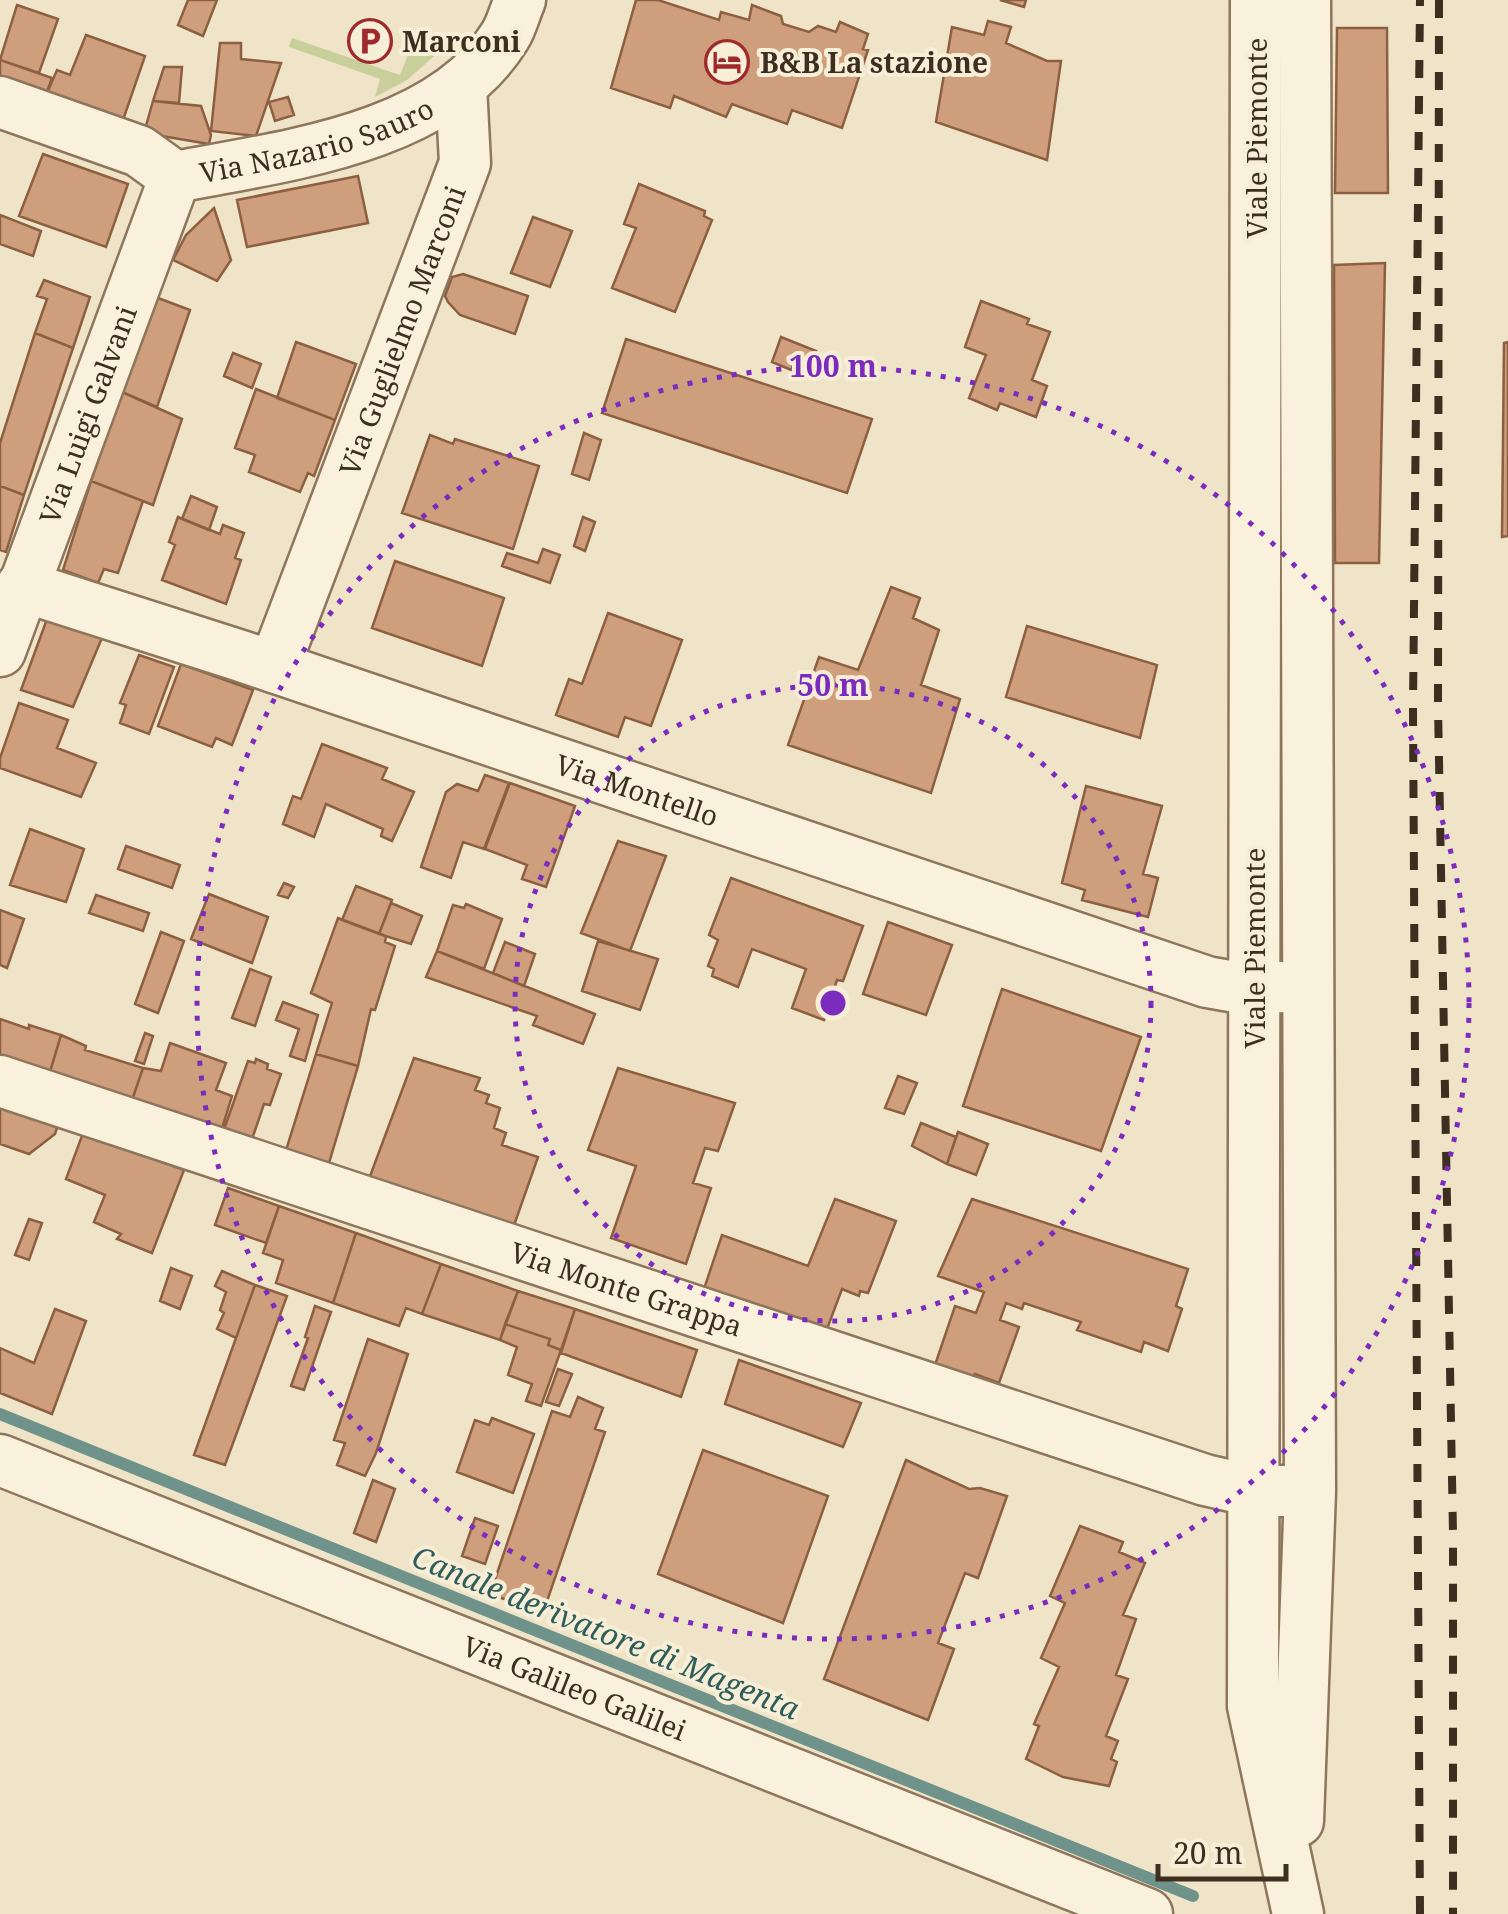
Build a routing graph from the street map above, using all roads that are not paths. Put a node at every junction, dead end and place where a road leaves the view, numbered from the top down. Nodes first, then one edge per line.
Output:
1 (520, 0) edge
2 (1256, 0) edge
3 (1305, 0) edge
4 (461, 86) junction
5 (0, 102) edge
6 (175, 177) junction
7 (22, 586) junction
8 (0, 651) edge
9 (274, 667) junction
10 (1309, 986) junction
11 (1254, 987) junction
12 (0, 1082) edge
13 (0, 1460) edge
14 (1252, 1491) junction
15 (1310, 1491) junction
16 (1296, 1902) edge
17 (1147, 1914) edge

1 - 4 street
2 - 11 street, Viale Piemonte
3 - 10 street, Viale Piemonte
4 - 6 street, Via Nazario Sauro
4 - 9 street, Via Guglielmo Marconi
5 - 6 street, Via Nazario Sauro
6 - 7 street, Via Luigi Galvani
7 - 8 street, Via Luigi Galvani
7 - 9 street, Via Montello
9 - 11 street, Via Montello
10 - 11 street, Via Montello
10 - 15 street, Viale Piemonte
11 - 14 street, Viale Piemonte
12 - 14 street, Via Monte Grappa
13 - 17 street, Via Galileo Galilei
14 - 15 street, Via Monte Grappa
14 - 16 street, Viale Piemonte
15 - 16 street, Viale Piemonte

